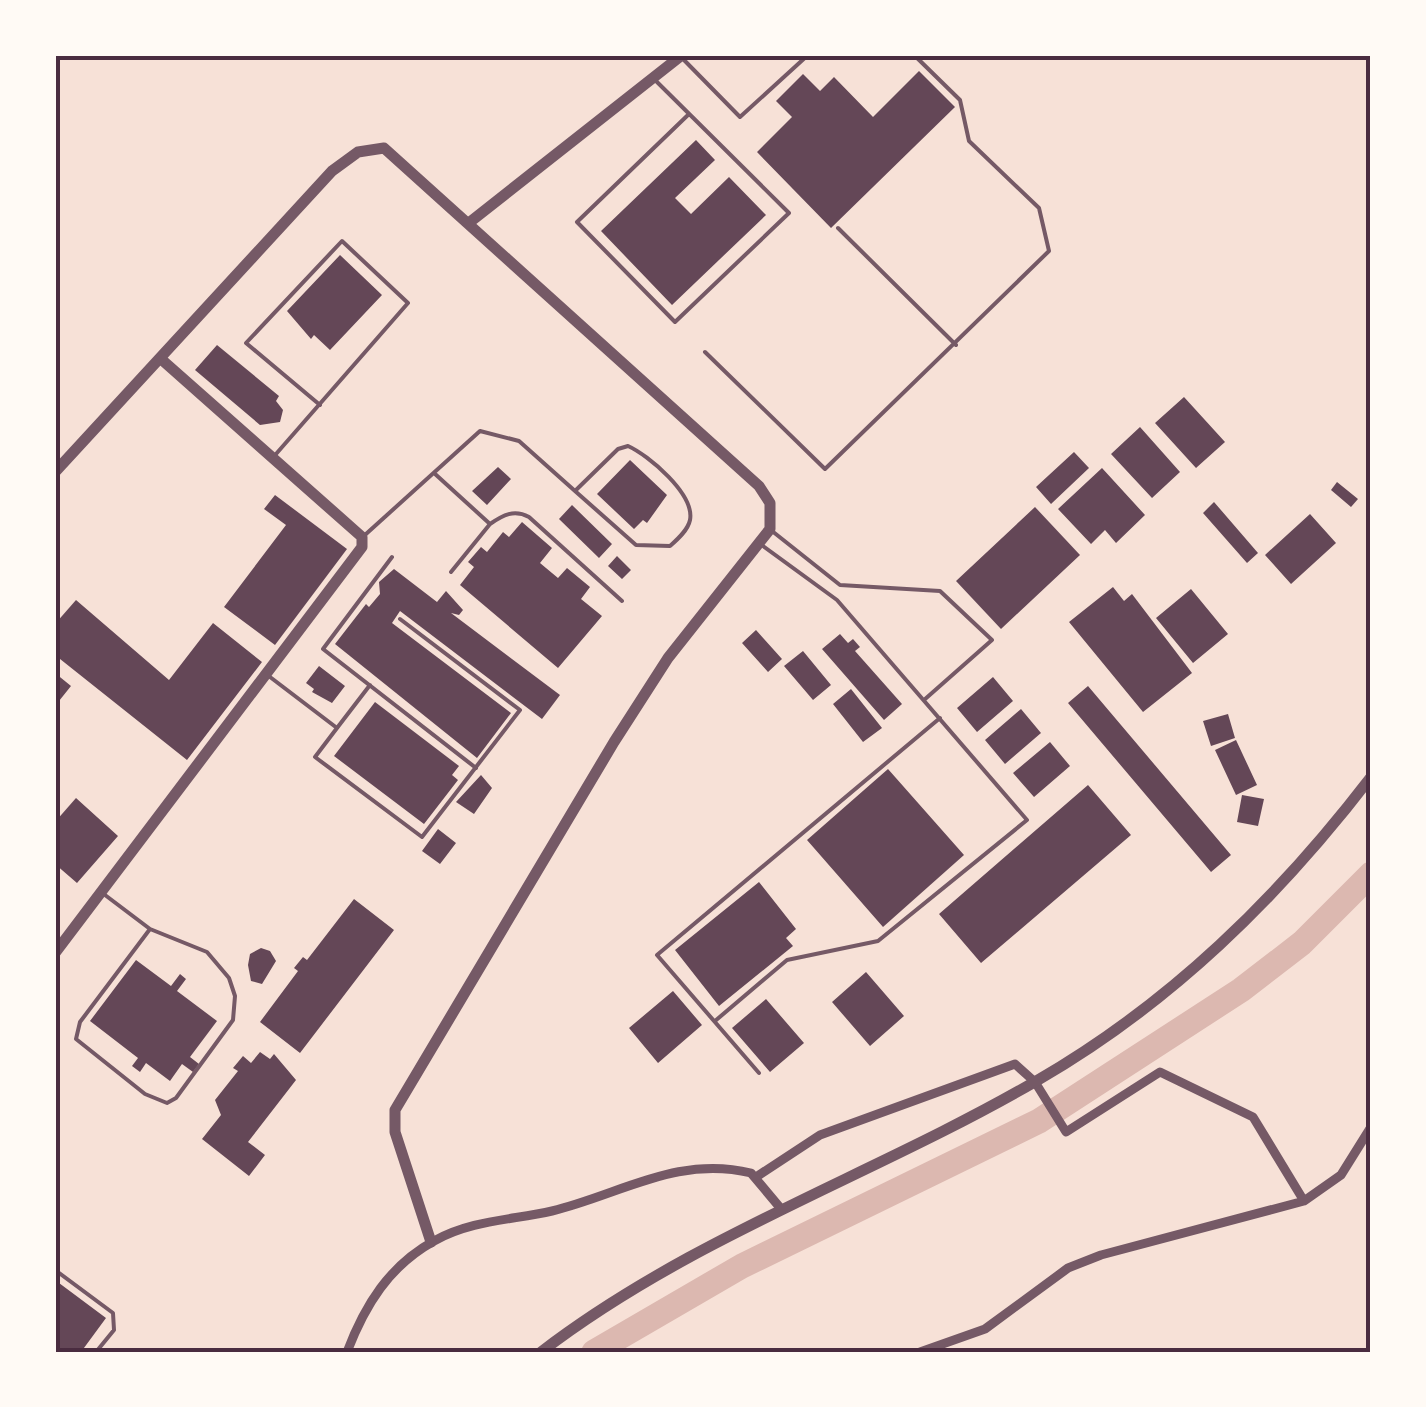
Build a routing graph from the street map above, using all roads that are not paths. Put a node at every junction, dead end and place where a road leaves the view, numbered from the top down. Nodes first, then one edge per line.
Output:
1 (808, 55) edge
2 (914, 55) edge
3 (681, 56) edge
4 (655, 80) junction
5 (689, 114) junction
6 (470, 222) junction
7 (838, 228) dead end
8 (956, 344) junction
9 (705, 352) dead end
10 (161, 359) junction
11 (320, 405) junction
12 (273, 458) junction
13 (55, 472) edge
14 (434, 473) junction
15 (575, 490) junction
16 (490, 524) junction
17 (770, 529) junction
18 (362, 537) junction
19 (759, 543) junction
20 (392, 557) dead end
21 (451, 572) dead end
22 (622, 601) dead end
23 (400, 619) dead end
24 (266, 674) junction
25 (370, 685) junction
26 (924, 700) junction
27 (940, 718) junction
28 (337, 728) junction
29 (476, 768) junction
30 (1371, 776) edge
31 (101, 892) junction
32 (150, 929) junction
33 (55, 953) edge
34 (715, 1022) junction
35 (758, 1073) dead end
36 (1036, 1082) junction
37 (1371, 1127) edge
38 (756, 1177) junction
39 (1304, 1201) junction
40 (782, 1210) junction
41 (431, 1242) junction
42 (55, 1270) edge
43 (96, 1352) edge
44 (347, 1352) edge
45 (541, 1352) edge
46 (920, 1352) edge

1 - 3 lane
2 - 8 lane
3 - 4 street
4 - 5 lane
4 - 6 street
5 - 5 lane
6 - 10 street
6 - 17 street
7 - 8 lane
8 - 9 lane
10 - 12 street
10 - 13 street
11 - 11 lane
11 - 12 lane
12 - 18 street
14 - 15 lane
14 - 16 lane
14 - 18 lane
15 - 15 lane
16 - 21 lane
16 - 22 lane
17 - 19 street
17 - 26 lane
18 - 24 street
19 - 26 lane
19 - 41 street
20 - 25 lane
23 - 29 lane
24 - 28 lane
24 - 31 street
25 - 28 lane
25 - 29 lane
26 - 27 lane
27 - 34 lane
27 - 34 lane
28 - 29 lane
30 - 36 street
31 - 32 lane
31 - 33 street
32 - 32 lane
34 - 35 lane
36 - 38 street
36 - 39 street
36 - 40 street
37 - 39 street
38 - 40 street
38 - 41 street
39 - 46 street
40 - 45 street
41 - 44 street
42 - 43 lane

